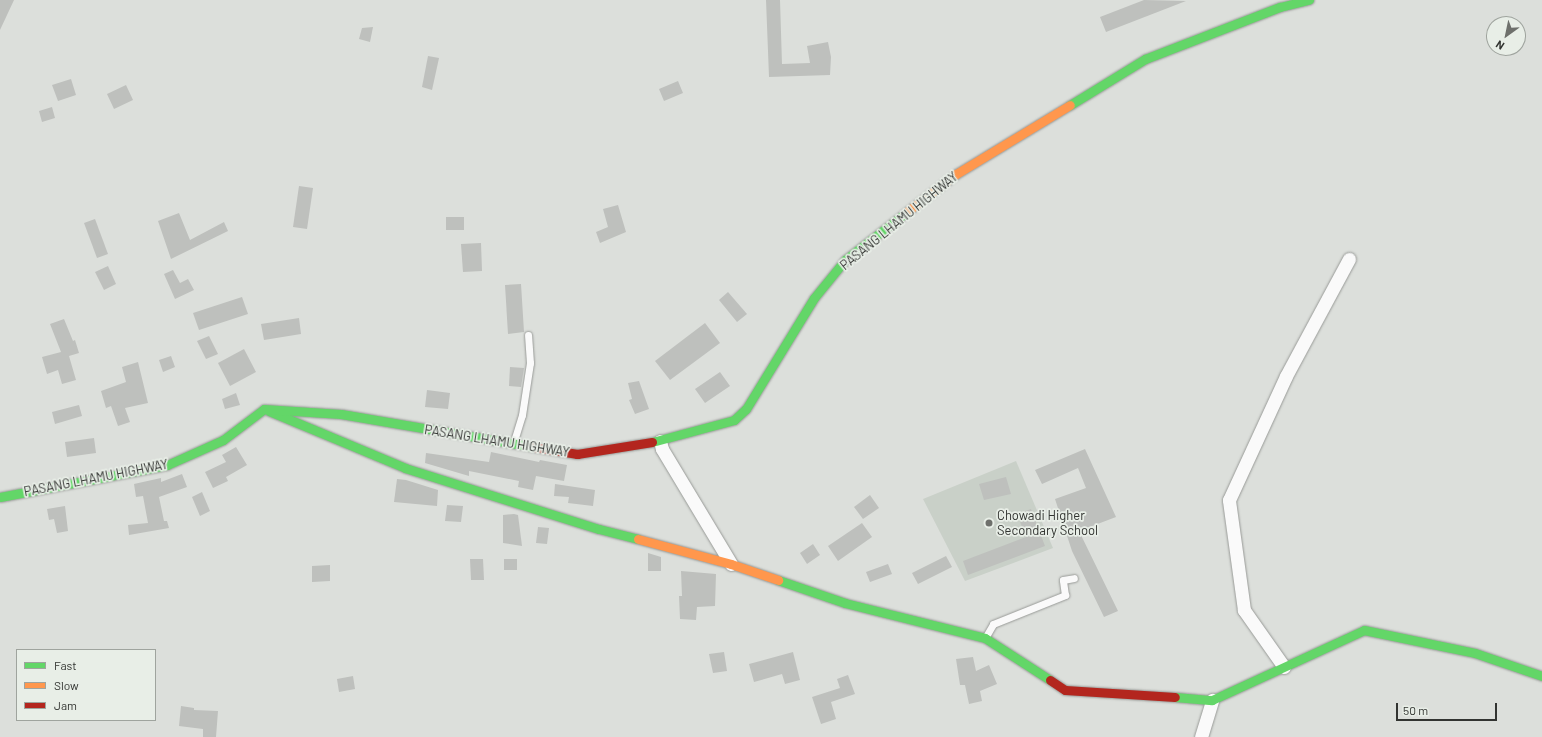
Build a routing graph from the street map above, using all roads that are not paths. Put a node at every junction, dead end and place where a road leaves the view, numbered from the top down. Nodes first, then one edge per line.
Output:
1 (1309, 0) edge
2 (1349, 259) dead end
3 (528, 335) dead end
4 (264, 409) junction
5 (660, 441) junction
6 (514, 443) junction
7 (0, 497) edge
8 (731, 564) junction
9 (1074, 578) dead end
10 (985, 638) junction
11 (1284, 667) junction
12 (1542, 676) edge
13 (1212, 700) junction
14 (1201, 737) edge

1 - 5 main road, PASANG LHAMU HIGHWAY
2 - 11 street
3 - 6 lane
4 - 6 main road, PASANG LHAMU HIGHWAY
4 - 7 main road, PASANG LHAMU HIGHWAY
4 - 8 main road
5 - 6 main road, PASANG LHAMU HIGHWAY
5 - 8 street
8 - 10 main road
9 - 10 lane
10 - 13 main road
11 - 12 main road
11 - 13 main road
13 - 14 street

